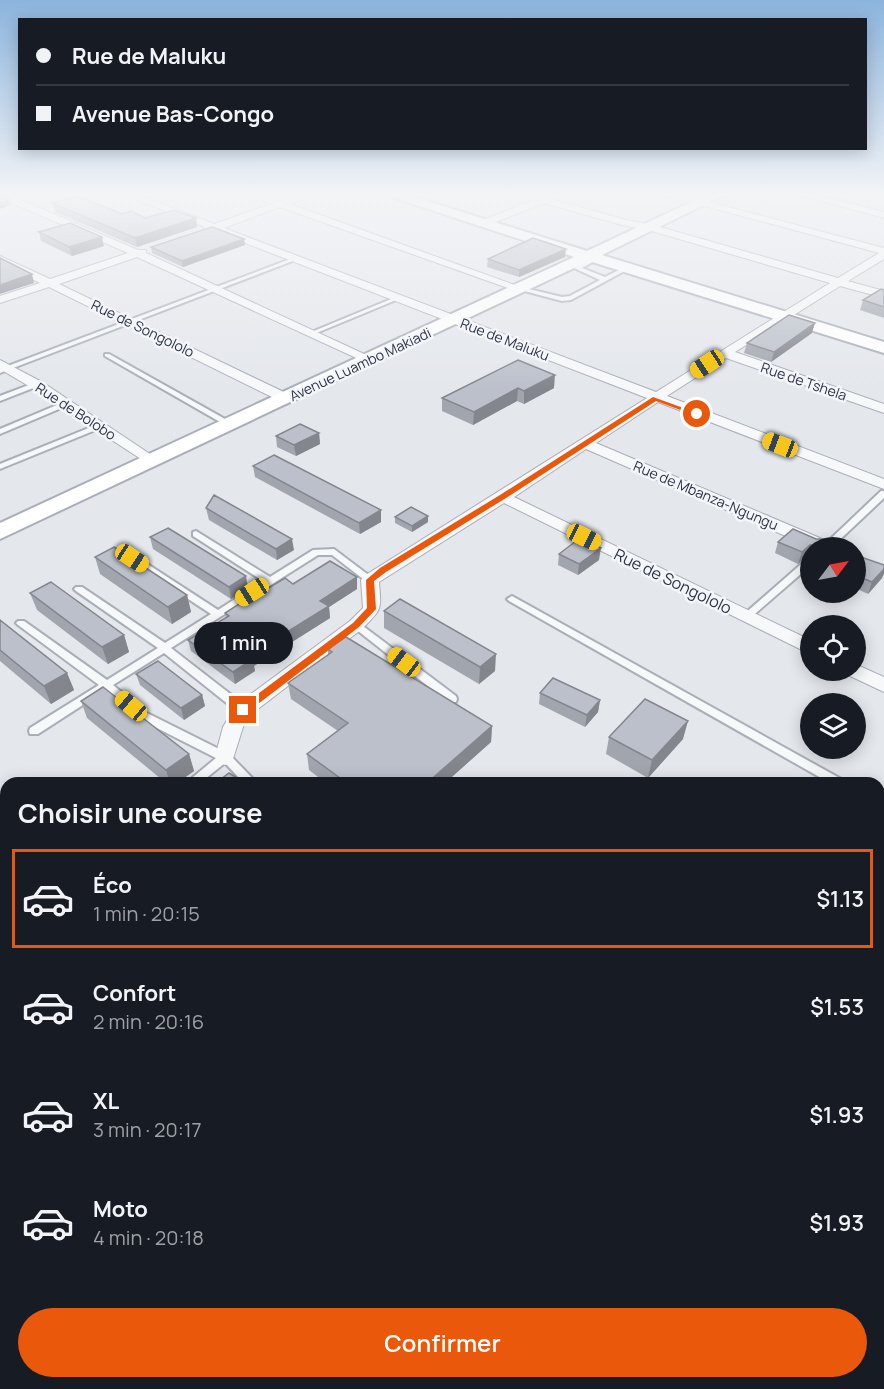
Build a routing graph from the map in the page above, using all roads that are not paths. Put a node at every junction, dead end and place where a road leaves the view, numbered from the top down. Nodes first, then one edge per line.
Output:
1 (120, 259) edge
2 (150, 259) edge
3 (295, 259) joint
4 (435, 259) edge
5 (587, 259) edge
6 (589, 259) edge
7 (597, 259) edge
8 (760, 259) edge
9 (874, 259) edge
10 (0, 260) edge
11 (627, 268) junction
12 (606, 280) junction
13 (841, 282) junction
14 (51, 283) junction
15 (520, 289) junction
16 (217, 290) junction
17 (884, 295) edge
18 (398, 298) junction
19 (0, 300) edge
20 (785, 316) junction
21 (455, 320) junction
22 (132, 322) junction
23 (312, 333) junction
24 (884, 348) edge
25 (724, 353) junction
26 (107, 355) dead end
27 (369, 359) junction
28 (2, 367) edge
29 (37, 385) junction
30 (285, 398) junction
31 (655, 398) junction
32 (0, 399) edge
33 (67, 405) junction
34 (884, 408) edge
35 (230, 424) junction
36 (99, 426) junction
37 (0, 432) edge
38 (584, 443) junction
39 (152, 460) junction
40 (0, 467) edge
41 (884, 484) edge
42 (884, 493) edge
43 (503, 497) junction
44 (0, 532) edge
45 (196, 534) dead end
46 (804, 537) edge
47 (838, 537) edge
48 (132, 558) edge
49 (800, 570) edge
50 (370, 580) junction
51 (269, 582) junction
52 (79, 589) dead end
53 (512, 599) dead end
54 (217, 614) junction
55 (746, 617) junction
56 (21, 623) dead end
57 (356, 625) junction
58 (800, 643) edge
59 (163, 647) junction
60 (866, 676) edge
61 (105, 684) junction
62 (884, 685) edge
63 (452, 699) edge
64 (243, 710) junction
65 (34, 730) dead end
66 (225, 757) junction
67 (200, 777) edge
68 (245, 777) edge
69 (828, 777) edge

1 - 14 street
2 - 16 street
3 - 16 lane
3 - 18 street, Rue de Maluku
4 - 15 street
5 - 15 main road, Avenue Luambo Makiadi
6 - 12 lane
7 - 11 main road
8 - 13 street
9 - 13 street
10 - 14 street, Rue de Songololo
11 - 12 lane
11 - 20 main road
12 - 15 lane
13 - 17 street
13 - 20 street
14 - 19 street
14 - 22 street, Rue de Songololo
15 - 21 main road, Avenue Luambo Makiadi
16 - 22 lane
16 - 23 street
18 - 21 street, Rue de Maluku
18 - 23 lane
20 - 24 main road
20 - 25 street
21 - 27 main road, Avenue Luambo Makiadi
21 - 31 street, Rue de Maluku
22 - 28 lane
22 - 30 street, Rue de Songololo
23 - 27 street
25 - 31 street
25 - 34 street, Rue de Tshela
26 - 35 lane
27 - 30 main road, Avenue Luambo Makiadi
28 - 29 street, Rue de Bolobo
29 - 32 lane
29 - 33 street, Rue de Bolobo
30 - 35 main road, Avenue Luambo Makiadi
31 - 38 street
31 - 41 street, Rue de Maluku
33 - 36 street, Rue de Bolobo
33 - 37 lane
35 - 39 main road, Avenue Luambo Makiadi
36 - 39 street, Rue de Bolobo
36 - 40 lane
38 - 43 street
38 - 46 street, Rue de Mbanza-Ngungu
39 - 44 main road, Avenue Luambo Makiadi
42 - 47 lane
43 - 50 street
43 - 55 street, Rue de Songololo
45 - 51 lane
48 - 54 lane
49 - 55 lane
50 - 51 lane
50 - 57 street
51 - 54 lane
52 - 59 lane
53 - 69 lane
54 - 59 lane
55 - 58 street, Rue de Songololo
56 - 61 lane
57 - 63 lane
57 - 64 street
59 - 61 lane
59 - 64 lane
60 - 62 street
61 - 65 lane
61 - 66 lane
64 - 66 street
66 - 67 lane
66 - 68 lane

